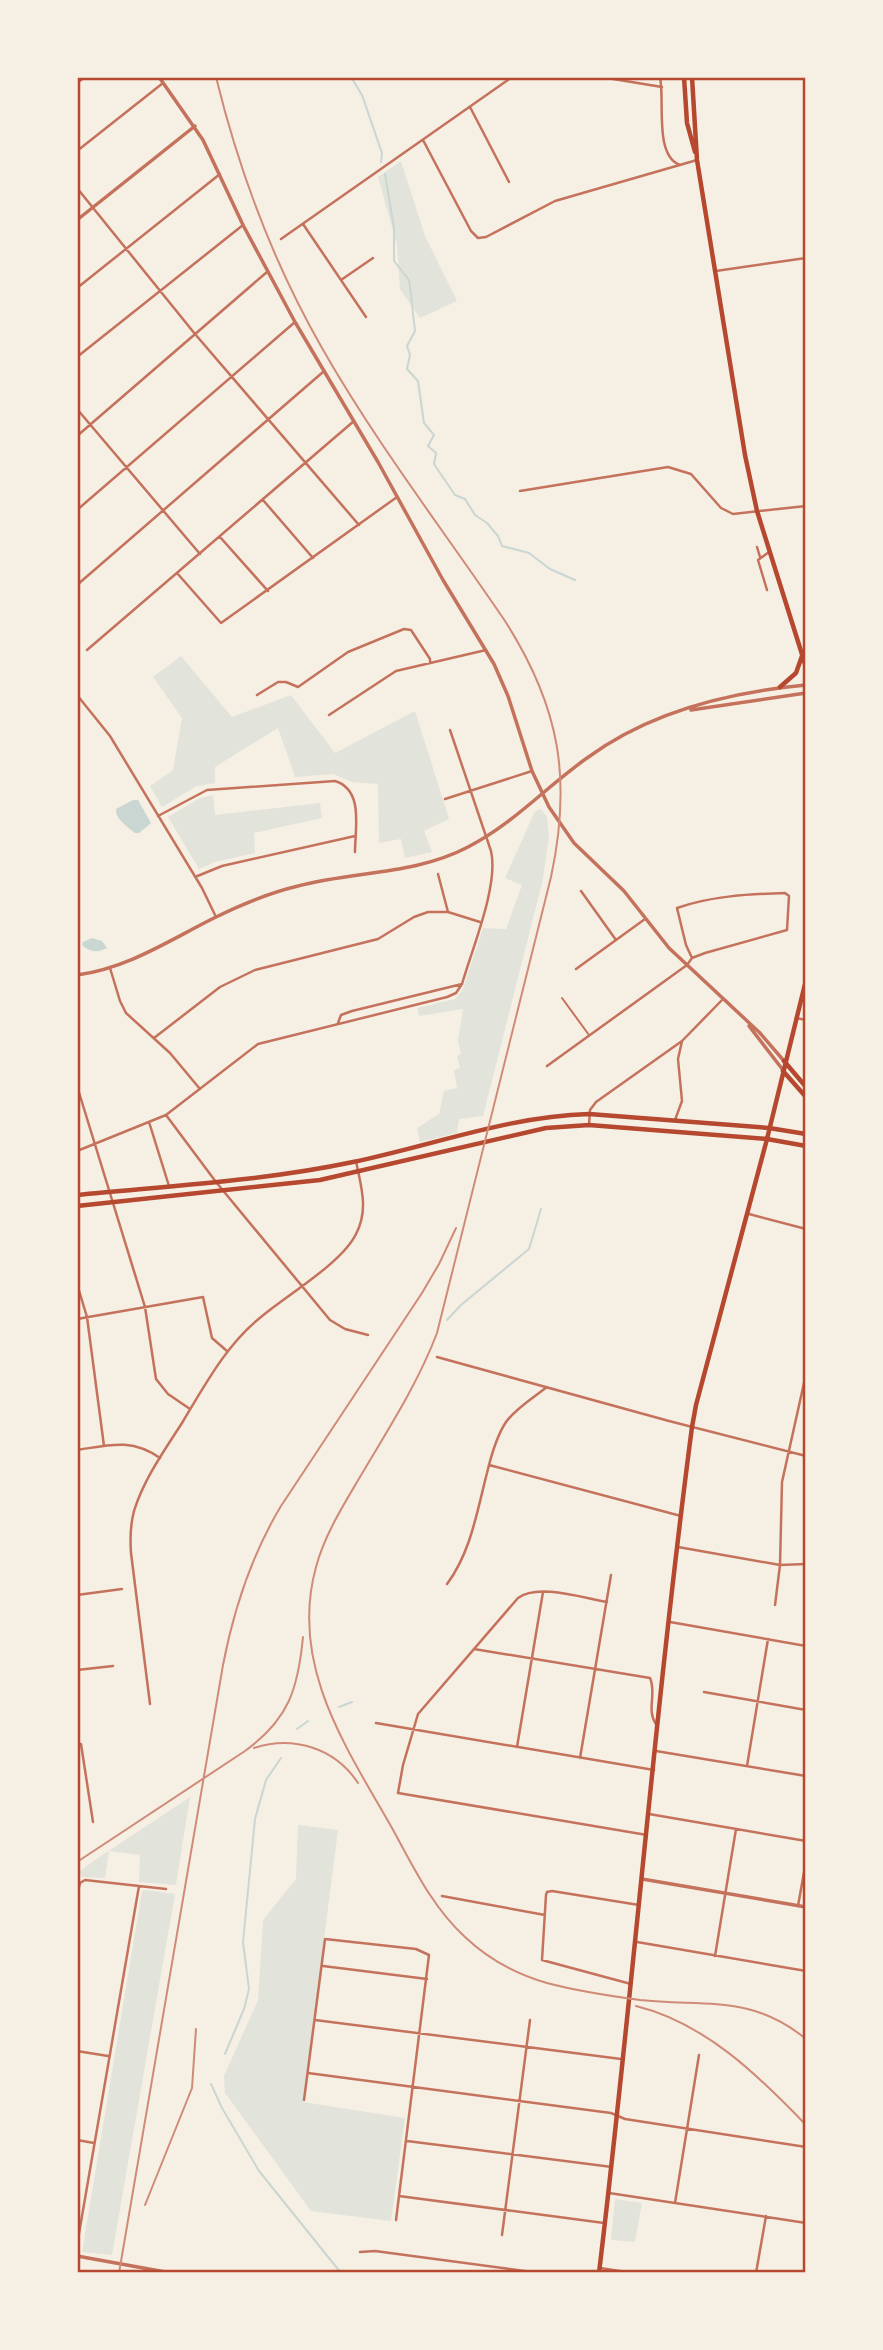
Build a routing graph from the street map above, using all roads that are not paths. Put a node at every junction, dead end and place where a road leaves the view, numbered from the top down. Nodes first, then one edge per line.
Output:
1 (85, 77) edge
2 (159, 77) edge
3 (512, 77) edge
4 (601, 77) edge
5 (660, 77) edge
6 (684, 77) edge
7 (692, 77) edge
8 (77, 83) edge
9 (163, 83) junction
10 (662, 87) junction
11 (470, 107) junction
12 (195, 126) junction
13 (423, 140) junction
14 (77, 151) edge
15 (697, 160) junction
16 (680, 165) junction
17 (220, 174) junction
18 (509, 182) dead end
19 (77, 188) edge
20 (93, 207) junction
21 (77, 219) edge
22 (303, 224) junction
23 (243, 225) junction
24 (281, 239) dead end
25 (126, 249) junction
26 (373, 258) dead end
27 (806, 258) edge
28 (715, 271) junction
29 (267, 272) junction
30 (341, 280) junction
31 (77, 288) edge
32 (159, 291) junction
33 (366, 317) dead end
34 (295, 323) junction
35 (195, 334) junction
36 (77, 357) edge
37 (323, 372) junction
38 (232, 377) junction
39 (77, 409) edge
40 (269, 420) junction
41 (354, 421) junction
42 (90, 425) junction
43 (77, 436) edge
44 (306, 463) junction
45 (126, 468) junction
46 (520, 491) dead end
47 (397, 497) junction
48 (263, 500) junction
49 (806, 506) edge
50 (77, 510) edge
51 (163, 510) junction
52 (757, 511) junction
53 (359, 525) junction
54 (220, 537) junction
55 (757, 547) dead end
56 (770, 552) junction
57 (200, 554) junction
58 (760, 557) junction
59 (313, 558) junction
60 (177, 573) junction
61 (77, 585) edge
62 (766, 590) dead end
63 (268, 591) junction
64 (88, 650) dead end
65 (486, 650) junction
66 (803, 655) junction
67 (430, 663) junction
68 (806, 667) edge
69 (806, 685) edge
70 (780, 687) junction
71 (806, 693) edge
72 (77, 695) edge
73 (257, 695) dead end
74 (685, 710) junction
75 (329, 715) dead end
76 (450, 730) dead end
77 (532, 771) junction
78 (469, 791) junction
79 (542, 795) junction
80 (445, 799) dead end
81 (159, 816) junction
82 (355, 836) junction
83 (485, 838) junction
84 (355, 852) dead end
85 (438, 874) dead end
86 (195, 877) junction
87 (581, 891) dead end
88 (448, 912) junction
89 (216, 917) junction
90 (645, 919) junction
91 (480, 922) junction
92 (617, 940) junction
93 (692, 958) junction
94 (687, 965) junction
95 (110, 968) junction
96 (576, 969) dead end
97 (77, 975) edge
98 (806, 980) edge
99 (462, 984) junction
100 (562, 998) dead end
101 (723, 999) junction
102 (796, 1018) junction
103 (806, 1020) edge
104 (746, 1021) junction
105 (338, 1024) junction
106 (589, 1036) junction
107 (154, 1038) junction
108 (682, 1041) junction
109 (784, 1061) junction
110 (547, 1066) dead end
111 (783, 1070) junction
112 (77, 1086) edge
113 (806, 1087) edge
114 (200, 1089) junction
115 (806, 1097) edge
116 (589, 1114) junction
117 (166, 1115) junction
118 (675, 1120) junction
119 (149, 1122) junction
120 (589, 1125) junction
121 (769, 1128) junction
122 (806, 1133) edge
123 (767, 1139) junction
124 (95, 1144) junction
125 (806, 1146) edge
126 (77, 1151) edge
127 (356, 1161) junction
128 (358, 1172) junction
129 (216, 1182) junction
130 (169, 1186) junction
131 (110, 1191) junction
132 (225, 1191) junction
133 (77, 1195) edge
134 (113, 1203) junction
135 (77, 1206) edge
136 (746, 1213) junction
137 (806, 1229) edge
138 (77, 1284) edge
139 (300, 1286) junction
140 (145, 1307) junction
141 (87, 1317) junction
142 (77, 1319) edge
143 (368, 1335) dead end
144 (227, 1351) junction
145 (438, 1357) dead end
146 (806, 1374) edge
147 (547, 1387) junction
148 (190, 1409) junction
149 (692, 1427) junction
150 (104, 1446) junction
151 (77, 1450) edge
152 (787, 1450) junction
153 (806, 1456) edge
154 (160, 1458) junction
155 (489, 1465) junction
156 (681, 1516) junction
157 (678, 1547) junction
158 (806, 1564) edge
159 (780, 1565) junction
160 (611, 1575) dead end
161 (447, 1584) dead end
162 (122, 1589) dead end
163 (543, 1591) junction
164 (77, 1595) edge
165 (607, 1602) junction
166 (775, 1605) dead end
167 (670, 1622) junction
168 (768, 1639) junction
169 (806, 1646) edge
170 (474, 1649) junction
171 (532, 1658) junction
172 (113, 1666) dead end
173 (595, 1669) junction
174 (77, 1670) edge
175 (704, 1692) dead end
176 (758, 1702) junction
177 (150, 1704) dead end
178 (806, 1710) edge
179 (376, 1723) dead end
180 (658, 1727) junction
181 (413, 1730) junction
182 (79, 1744) edge
183 (517, 1747) junction
184 (656, 1751) junction
185 (580, 1758) junction
186 (747, 1766) junction
187 (654, 1770) junction
188 (806, 1776) edge
189 (649, 1814) junction
190 (93, 1822) dead end
191 (736, 1829) junction
192 (647, 1835) junction
193 (806, 1841) edge
194 (806, 1861) edge
195 (642, 1880) junction
196 (139, 1886) junction
197 (166, 1889) dead end
198 (724, 1893) junction
199 (77, 1895) edge
200 (443, 1896) dead end
201 (639, 1905) junction
202 (798, 1906) junction
203 (806, 1907) edge
204 (545, 1915) junction
205 (636, 1942) junction
206 (715, 1956) junction
207 (322, 1966) junction
208 (806, 1971) edge
209 (427, 1979) junction
210 (631, 1985) junction
211 (314, 2020) junction
212 (530, 2020) dead end
213 (420, 2033) junction
214 (527, 2047) junction
215 (77, 2052) edge
216 (699, 2054) dead end
217 (109, 2056) junction
218 (625, 2059) junction
219 (307, 2073) junction
220 (413, 2087) junction
221 (304, 2100) dead end
222 (520, 2101) junction
223 (618, 2115) junction
224 (687, 2129) junction
225 (77, 2140) edge
226 (406, 2141) junction
227 (94, 2143) junction
228 (806, 2147) edge
229 (512, 2155) junction
230 (612, 2167) junction
231 (609, 2193) junction
232 (399, 2196) junction
233 (675, 2203) junction
234 (505, 2210) junction
235 (766, 2216) junction
236 (396, 2220) dead end
237 (605, 2223) junction
238 (806, 2223) edge
239 (502, 2235) dead end
240 (77, 2245) edge
241 (360, 2252) dead end
242 (77, 2256) edge
243 (152, 2271) edge
244 (600, 2271) edge
245 (171, 2273) edge
246 (539, 2273) edge
247 (633, 2273) edge
248 (756, 2273) edge

1 - 8 street
2 - 9 street
3 - 11 street
4 - 10 street
5 - 10 street
6 - 15 main road
7 - 15 main road
9 - 12 street
9 - 14 street
10 - 16 street
11 - 13 street
11 - 18 street
12 - 17 street
12 - 20 street
13 - 16 street
13 - 22 street
15 - 16 street
15 - 28 main road
17 - 23 street
17 - 25 street
19 - 20 street
20 - 21 street
20 - 25 street
22 - 24 street
22 - 30 street
23 - 29 street
23 - 32 street
25 - 31 street
25 - 32 street
26 - 30 street
27 - 28 street
28 - 52 main road
29 - 34 street
29 - 35 street
30 - 33 street
32 - 35 street
32 - 36 street
34 - 37 street
34 - 38 street
35 - 38 street
35 - 42 street
37 - 40 street
37 - 41 street
38 - 40 street
38 - 45 street
39 - 42 street
40 - 44 street
40 - 51 street
41 - 44 street
41 - 47 street
42 - 43 street
42 - 45 street
44 - 48 street
44 - 53 street
45 - 50 street
45 - 51 street
46 - 52 street
47 - 53 street
47 - 65 street
48 - 54 street
48 - 59 street
49 - 52 street
51 - 57 street
51 - 61 street
52 - 56 main road
53 - 59 street
54 - 57 street
54 - 63 street
55 - 58 street
56 - 58 street
56 - 66 main road
57 - 60 street
58 - 62 street
59 - 63 street
60 - 63 street
60 - 64 street
65 - 67 street
65 - 77 street
66 - 68 main road
66 - 70 main road
67 - 73 street
67 - 75 street
69 - 70 street
70 - 74 street
71 - 74 street
72 - 81 street
74 - 79 street
76 - 78 street
77 - 78 street
77 - 79 street
78 - 80 street
78 - 83 street
79 - 83 street
79 - 90 street
81 - 82 street
81 - 86 street
82 - 84 street
82 - 86 street
83 - 89 street
83 - 91 street
85 - 88 street
86 - 89 street
87 - 92 street
88 - 91 street
88 - 107 street
89 - 95 street
90 - 92 street
90 - 94 street
91 - 99 street
92 - 96 street
93 - 93 street
93 - 94 street
94 - 101 street
94 - 106 street
95 - 97 street
95 - 107 street
98 - 102 main road
99 - 105 street
99 - 105 street
100 - 106 lane
101 - 104 street
101 - 108 street
102 - 103 street
102 - 109 main road
104 - 109 street
104 - 111 street
105 - 114 street
106 - 110 street
107 - 114 street
108 - 116 street
108 - 118 street
109 - 111 main road
109 - 113 main road
111 - 115 main road
111 - 121 main road
112 - 124 street
114 - 117 street
116 - 118 main road
116 - 120 street
116 - 127 main road
117 - 119 street
117 - 129 street
118 - 121 main road
119 - 124 street
119 - 130 street
120 - 123 main road
120 - 128 main road
121 - 122 main road
121 - 123 main road
123 - 125 main road
123 - 136 main road
124 - 126 street
124 - 131 street
127 - 128 street
127 - 129 main road
128 - 132 main road
128 - 139 street
129 - 130 main road
129 - 132 street
130 - 131 main road
131 - 133 main road
131 - 134 street
132 - 134 main road
132 - 139 street
134 - 135 main road
134 - 140 street
136 - 137 street
136 - 149 main road
138 - 141 street
139 - 143 street
139 - 144 street
140 - 141 street
140 - 144 street
140 - 148 street
141 - 142 street
141 - 150 street
144 - 148 street
145 - 147 street
146 - 152 street
147 - 149 street
147 - 155 street
148 - 154 street
149 - 152 street
149 - 156 main road
150 - 151 street
150 - 154 street
152 - 153 street
152 - 159 street
154 - 177 street
155 - 156 street
155 - 161 street
156 - 157 main road
157 - 159 street
157 - 167 main road
158 - 159 street
159 - 166 street
160 - 165 street
162 - 164 street
163 - 165 street
163 - 170 street
163 - 171 street
165 - 173 street
167 - 168 street
167 - 180 main road
168 - 169 street
168 - 176 street
170 - 171 street
170 - 181 street
171 - 173 street
171 - 183 street
172 - 174 street
173 - 180 street
173 - 185 street
175 - 176 street
176 - 178 street
176 - 186 street
179 - 181 street
180 - 184 main road
181 - 183 street
181 - 192 street
182 - 190 street
183 - 185 street
184 - 186 street
184 - 187 main road
185 - 187 street
186 - 188 street
187 - 189 main road
189 - 191 street
189 - 192 main road
191 - 193 street
191 - 198 street
192 - 195 main road
194 - 202 street
195 - 198 street
195 - 201 main road
196 - 197 street
196 - 199 street
196 - 217 street
198 - 202 street
198 - 206 street
200 - 204 street
201 - 204 street
201 - 205 main road
202 - 203 street
204 - 210 street
205 - 206 street
205 - 210 main road
206 - 208 street
207 - 209 street
207 - 209 street
207 - 211 street
209 - 213 street
210 - 218 main road
211 - 213 street
211 - 219 street
212 - 214 street
213 - 214 street
213 - 220 street
214 - 218 street
214 - 222 street
215 - 217 street
216 - 224 street
217 - 227 street
218 - 223 main road
219 - 220 street
219 - 221 street
220 - 222 street
220 - 226 street
222 - 223 street
222 - 229 street
223 - 224 street
223 - 230 main road
224 - 228 street
224 - 233 street
225 - 227 street
226 - 229 street
226 - 232 street
227 - 240 street
229 - 230 street
229 - 234 street
230 - 231 main road
231 - 233 street
231 - 237 main road
232 - 234 street
232 - 236 street
233 - 235 street
234 - 237 street
234 - 239 street
235 - 238 street
235 - 248 street
237 - 244 main road
241 - 246 street
242 - 243 street
243 - 245 street
244 - 247 street

